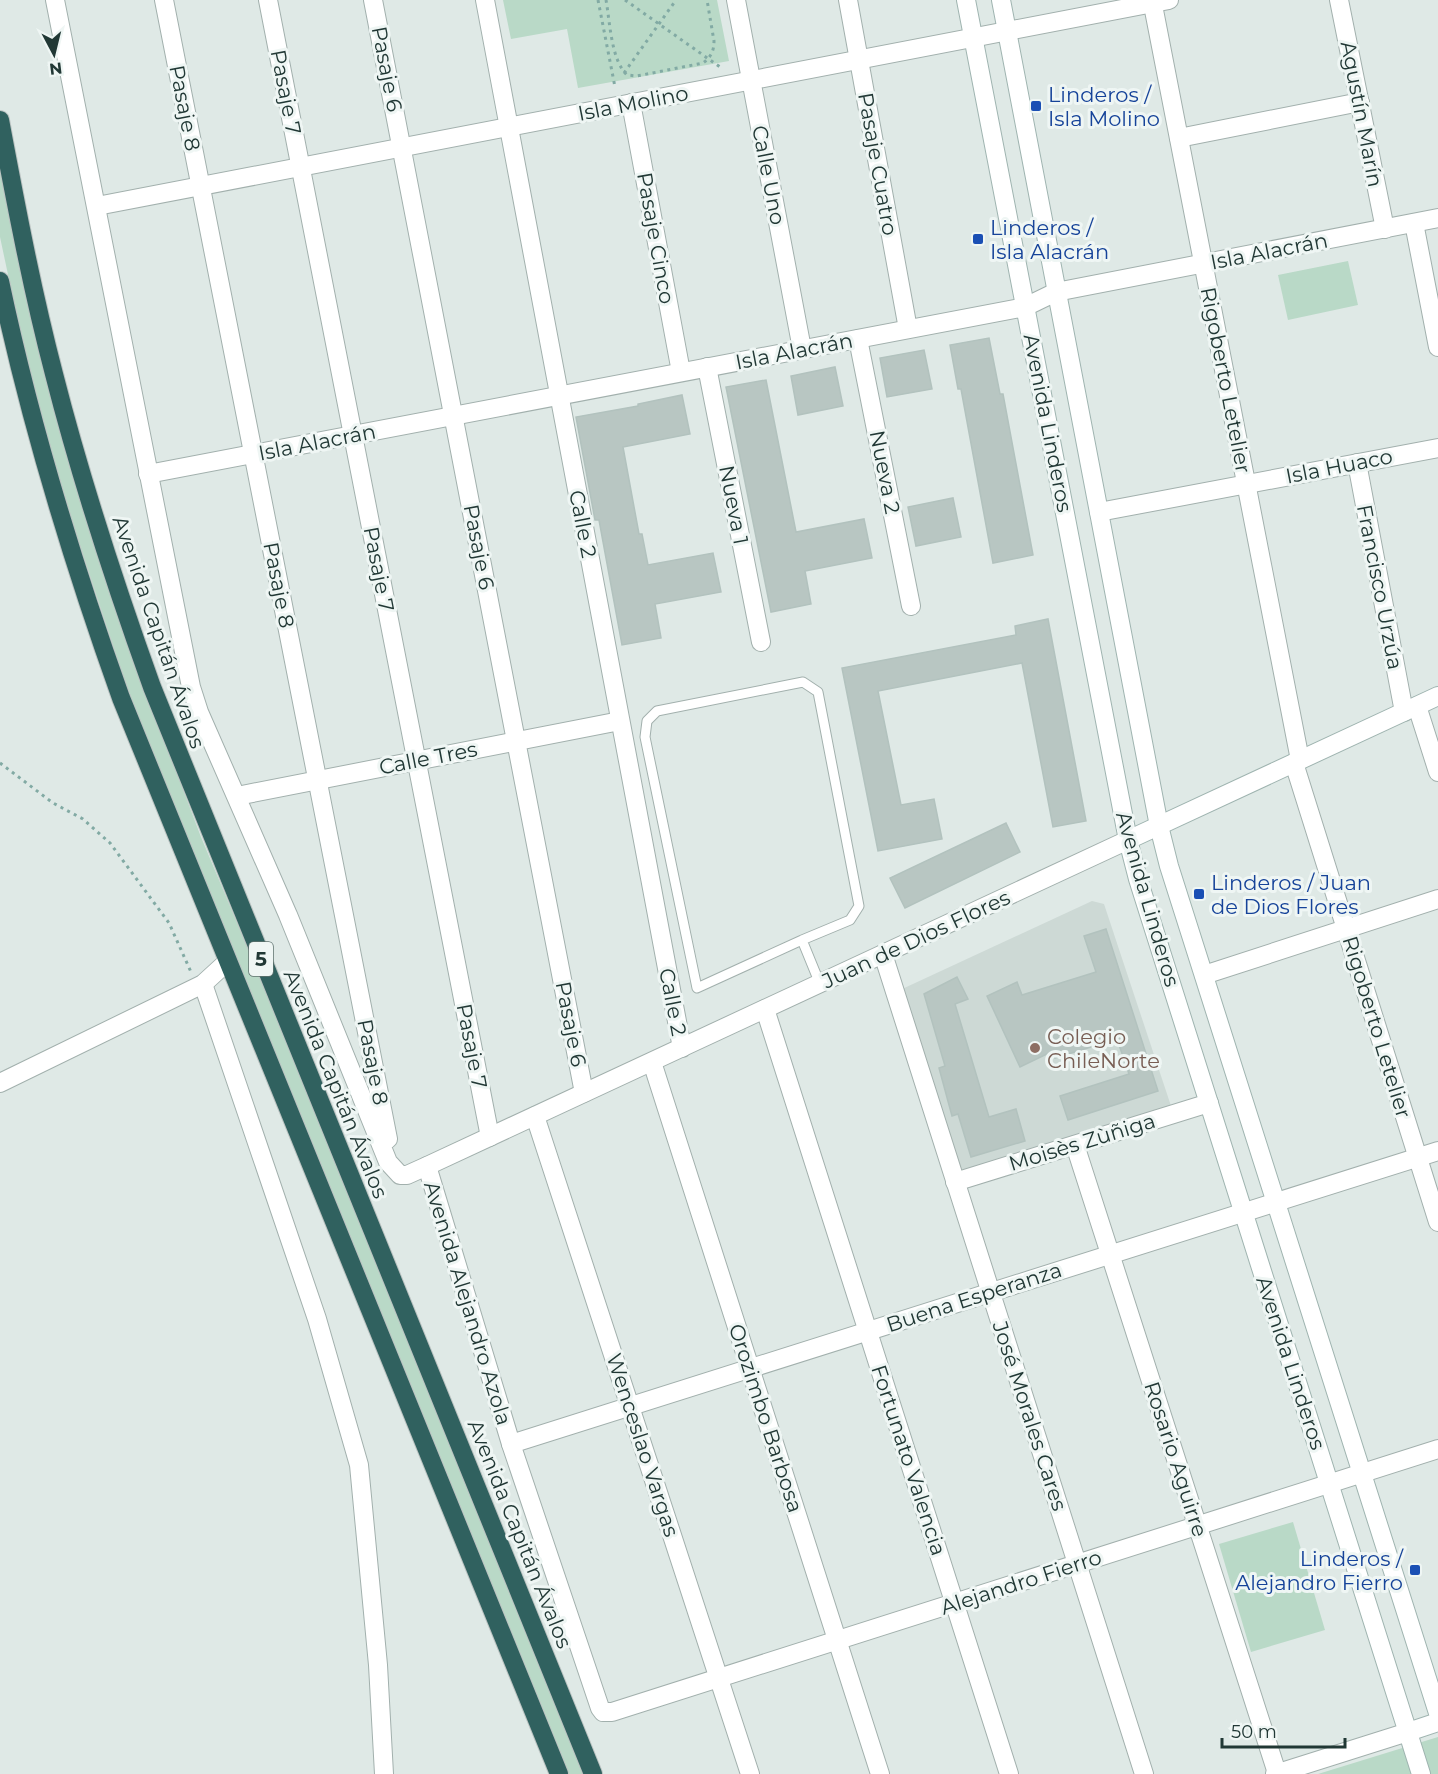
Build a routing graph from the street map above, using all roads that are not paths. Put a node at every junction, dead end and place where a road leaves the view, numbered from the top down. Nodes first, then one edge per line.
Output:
1 (55, 0) edge
2 (164, 0) edge
3 (268, 0) edge
4 (373, 0) edge
5 (485, 0) edge
6 (736, 0) edge
7 (848, 0) edge
8 (966, 0) edge
9 (1001, 0) edge
10 (1339, 0) edge
11 (1158, 1) edge
12 (1007, 31) junction
13 (974, 38) junction
14 (859, 60) junction
15 (751, 80) junction
16 (1360, 102) junction
17 (631, 103) junction
18 (0, 120) edge
19 (508, 127) junction
20 (1179, 138) junction
21 (402, 147) junction
22 (301, 167) junction
23 (201, 186) junction
24 (97, 206) junction
25 (1438, 219) edge
26 (1414, 223) junction
27 (1385, 229) junction
28 (1203, 264) junction
29 (0, 281) edge
30 (1056, 292) junction
31 (1025, 306) junction
32 (908, 329) junction
33 (858, 339) junction
34 (1438, 347) edge
35 (802, 349) junction
36 (707, 367) junction
37 (681, 372) junction
38 (559, 396) junction
39 (454, 416) junction
40 (353, 435) junction
41 (1438, 448) edge
42 (253, 454) junction
43 (1357, 463) junction
44 (148, 474) junction
45 (1246, 484) junction
46 (1099, 512) junction
47 (911, 606) dead end
48 (761, 642) dead end
49 (1438, 696) edge
50 (1410, 709) junction
51 (620, 721) junction
52 (516, 741) junction
53 (416, 761) junction
54 (1297, 761) junction
55 (1438, 772) edge
56 (317, 780) junction
57 (237, 796) junction
58 (1159, 826) junction
59 (1128, 840) junction
60 (1438, 898) edge
61 (1346, 928) junction
62 (802, 940) junction
63 (883, 954) junction
64 (227, 962) junction
65 (1204, 975) junction
66 (201, 977) junction
67 (820, 984) junction
68 (765, 1009) junction
69 (682, 1048) junction
70 (652, 1062) junction
71 (0, 1083) edge
72 (584, 1093) junction
73 (1209, 1103) junction
74 (535, 1116) junction
75 (490, 1137) junction
76 (1075, 1145) junction
77 (1438, 1151) edge
78 (1418, 1157) junction
79 (428, 1166) junction
80 (394, 1170) junction
81 (956, 1182) junction
82 (1276, 1202) junction
83 (1244, 1212) junction
84 (1438, 1222) edge
85 (1110, 1254) junction
86 (991, 1292) junction
87 (868, 1331) junction
88 (750, 1368) junction
89 (630, 1406) junction
90 (511, 1444) junction
91 (1438, 1449) edge
92 (1362, 1474) junction
93 (1329, 1484) junction
94 (1197, 1526) junction
95 (1077, 1564) junction
96 (955, 1603) junction
97 (837, 1640) junction
98 (719, 1678) junction
99 (603, 1712) joint
100 (1438, 1713) edge
101 (1438, 1722) edge
102 (1408, 1732) junction
103 (384, 1774) edge
104 (559, 1774) edge
105 (593, 1774) edge
106 (750, 1774) edge
107 (880, 1774) edge
108 (1009, 1774) edge
109 (1144, 1774) edge
110 (1276, 1774) edge
111 (1421, 1774) edge

1 - 24 street, Avenida Capitán Ávalos
2 - 23 street, Pasaje 8
3 - 22 street, Pasaje 7
4 - 21 street, Pasaje 6
5 - 19 street, Calle 2
6 - 15 street, Calle Uno
7 - 14 street, Pasaje Cuatro
8 - 13 street, Avenida Linderos
9 - 12 street, Avenida Linderos
10 - 16 street, Agustín Marín
11 - 12 street, Isla Molino
11 - 20 street, Rigoberto Letelier
12 - 13 street, Isla Molino
12 - 30 street, Avenida Linderos
13 - 14 street, Isla Molino
13 - 31 street, Avenida Linderos
14 - 15 street, Isla Molino
14 - 32 street, Pasaje Cuatro
15 - 17 street, Isla Molino
15 - 35 street, Calle Uno
16 - 20 street
16 - 27 street, Agustín Marín
17 - 19 street, Isla Molino
17 - 37 street, Pasaje Cinco
18 - 105 highway, Avenida Capitán Ávalos / 5
19 - 21 street, Isla Molino
19 - 38 street, Calle 2
20 - 28 street, Rigoberto Letelier
21 - 22 street, Isla Molino
21 - 39 street, Pasaje 6
22 - 23 street, Isla Molino
22 - 40 street, Pasaje 7
23 - 24 street, Isla Molino
23 - 42 street, Pasaje 8
24 - 44 street, Avenida Capitán Ávalos
25 - 26 street, Isla Alacrán
26 - 27 street, Isla Alacrán
26 - 34 street
27 - 28 street, Isla Alacrán
28 - 30 street, Isla Alacrán
28 - 45 street, Rigoberto Letelier
29 - 64 highway, 5
30 - 31 street, Isla Alacrán
30 - 46 street, Avenida Linderos
31 - 32 street, Isla Alacrán
31 - 59 street, Avenida Linderos
32 - 33 street, Isla Alacrán
33 - 35 street, Isla Alacrán
33 - 47 street, Nueva 2
35 - 36 street, Isla Alacrán
36 - 37 street, Isla Alacrán
36 - 48 street, Nueva 1
37 - 38 street, Isla Alacrán
38 - 39 street, Isla Alacrán
38 - 51 street, Calle 2
39 - 40 street, Isla Alacrán
39 - 52 street, Pasaje 6
40 - 42 street, Isla Alacrán
40 - 53 street, Pasaje 7
41 - 43 street, Isla Huaco
42 - 44 street, Isla Alacrán
42 - 56 street, Pasaje 8
43 - 45 street, Isla Huaco
43 - 50 street, Francisco Urzúa
44 - 57 street, Avenida Capitán Ávalos
45 - 46 street, Isla Huaco
45 - 54 street, Rigoberto Letelier
46 - 58 street, Avenida Linderos
49 - 50 street, Juan de Dios Flores
50 - 54 street, Juan de Dios Flores
50 - 55 street, Francisco Urzúa
51 - 52 street, Calle Tres
51 - 69 street, Calle 2
52 - 53 street, Calle Tres
52 - 72 street, Pasaje 6
53 - 56 street, Calle Tres
53 - 75 street, Pasaje 7
54 - 58 street, Juan de Dios Flores
54 - 61 street, Rigoberto Letelier
56 - 57 street, Calle Tres
56 - 80 street, Pasaje 8
57 - 80 street, Avenida Capitán Ávalos
58 - 59 street, Juan de Dios Flores
58 - 65 street, Avenida Linderos
59 - 63 street, Juan de Dios Flores
59 - 73 street, Avenida Linderos
60 - 61 street
61 - 65 street
61 - 78 street, Rigoberto Letelier
62 - 62 lane
62 - 67 lane
63 - 67 street, Juan de Dios Flores
63 - 81 street, José Morales Cares
64 - 66 street
64 - 104 highway, 5
65 - 82 street, Avenida Linderos
66 - 71 street
66 - 103 street
67 - 68 street, Juan de Dios Flores
68 - 69 street, Juan de Dios Flores
68 - 87 street, Fortunato Valencia
69 - 70 street, Juan de Dios Flores
70 - 72 street, Juan de Dios Flores
70 - 88 street, Orozimbo Barbosa
72 - 74 street, Juan de Dios Flores
73 - 76 street, Moisès Zùñiga
73 - 83 street, Avenida Linderos
74 - 75 street, Juan de Dios Flores
74 - 89 street, Wenceslao Vargas
75 - 79 street, Juan de Dios Flores
76 - 81 street, Moisès Zùñiga
76 - 85 street, Rosario Aguirre
77 - 78 street, Buena Esperanza
78 - 82 street, Buena Esperanza
78 - 84 street, Rigoberto Letelier
79 - 80 street, Juan de Dios Flores
79 - 90 street, Avenida Alejandro Azola
81 - 86 street, José Morales Cares
82 - 83 street, Buena Esperanza
82 - 92 street, Avenida Linderos
83 - 85 street, Buena Esperanza
83 - 93 street, Avenida Linderos
85 - 86 street, Buena Esperanza
85 - 94 street, Rosario Aguirre
86 - 87 street, Buena Esperanza
86 - 95 street, José Morales Cares
87 - 88 street, Buena Esperanza
87 - 96 street, Fortunato Valencia
88 - 89 street, Buena Esperanza
88 - 97 street, Orozimbo Barbosa
89 - 90 street, Buena Esperanza
89 - 98 street, Wenceslao Vargas
90 - 99 street, Avenida Alejandro Azola
91 - 92 street, Alejandro Fierro
92 - 93 street, Alejandro Fierro
92 - 100 street, Avenida Linderos
93 - 94 street, Alejandro Fierro
93 - 102 street, Avenida Linderos
94 - 95 street, Alejandro Fierro
94 - 110 street, Rosario Aguirre
95 - 96 street, Alejandro Fierro
95 - 109 street, José Morales Cares
96 - 97 street, Alejandro Fierro
96 - 108 street, Fortunato Valencia
97 - 98 street, Alejandro Fierro
97 - 107 street, Orozimbo Barbosa
98 - 99 street, Alejandro Fierro
98 - 106 street, Wenceslao Vargas
101 - 102 street
102 - 110 street
102 - 111 street, Avenida Linderos

